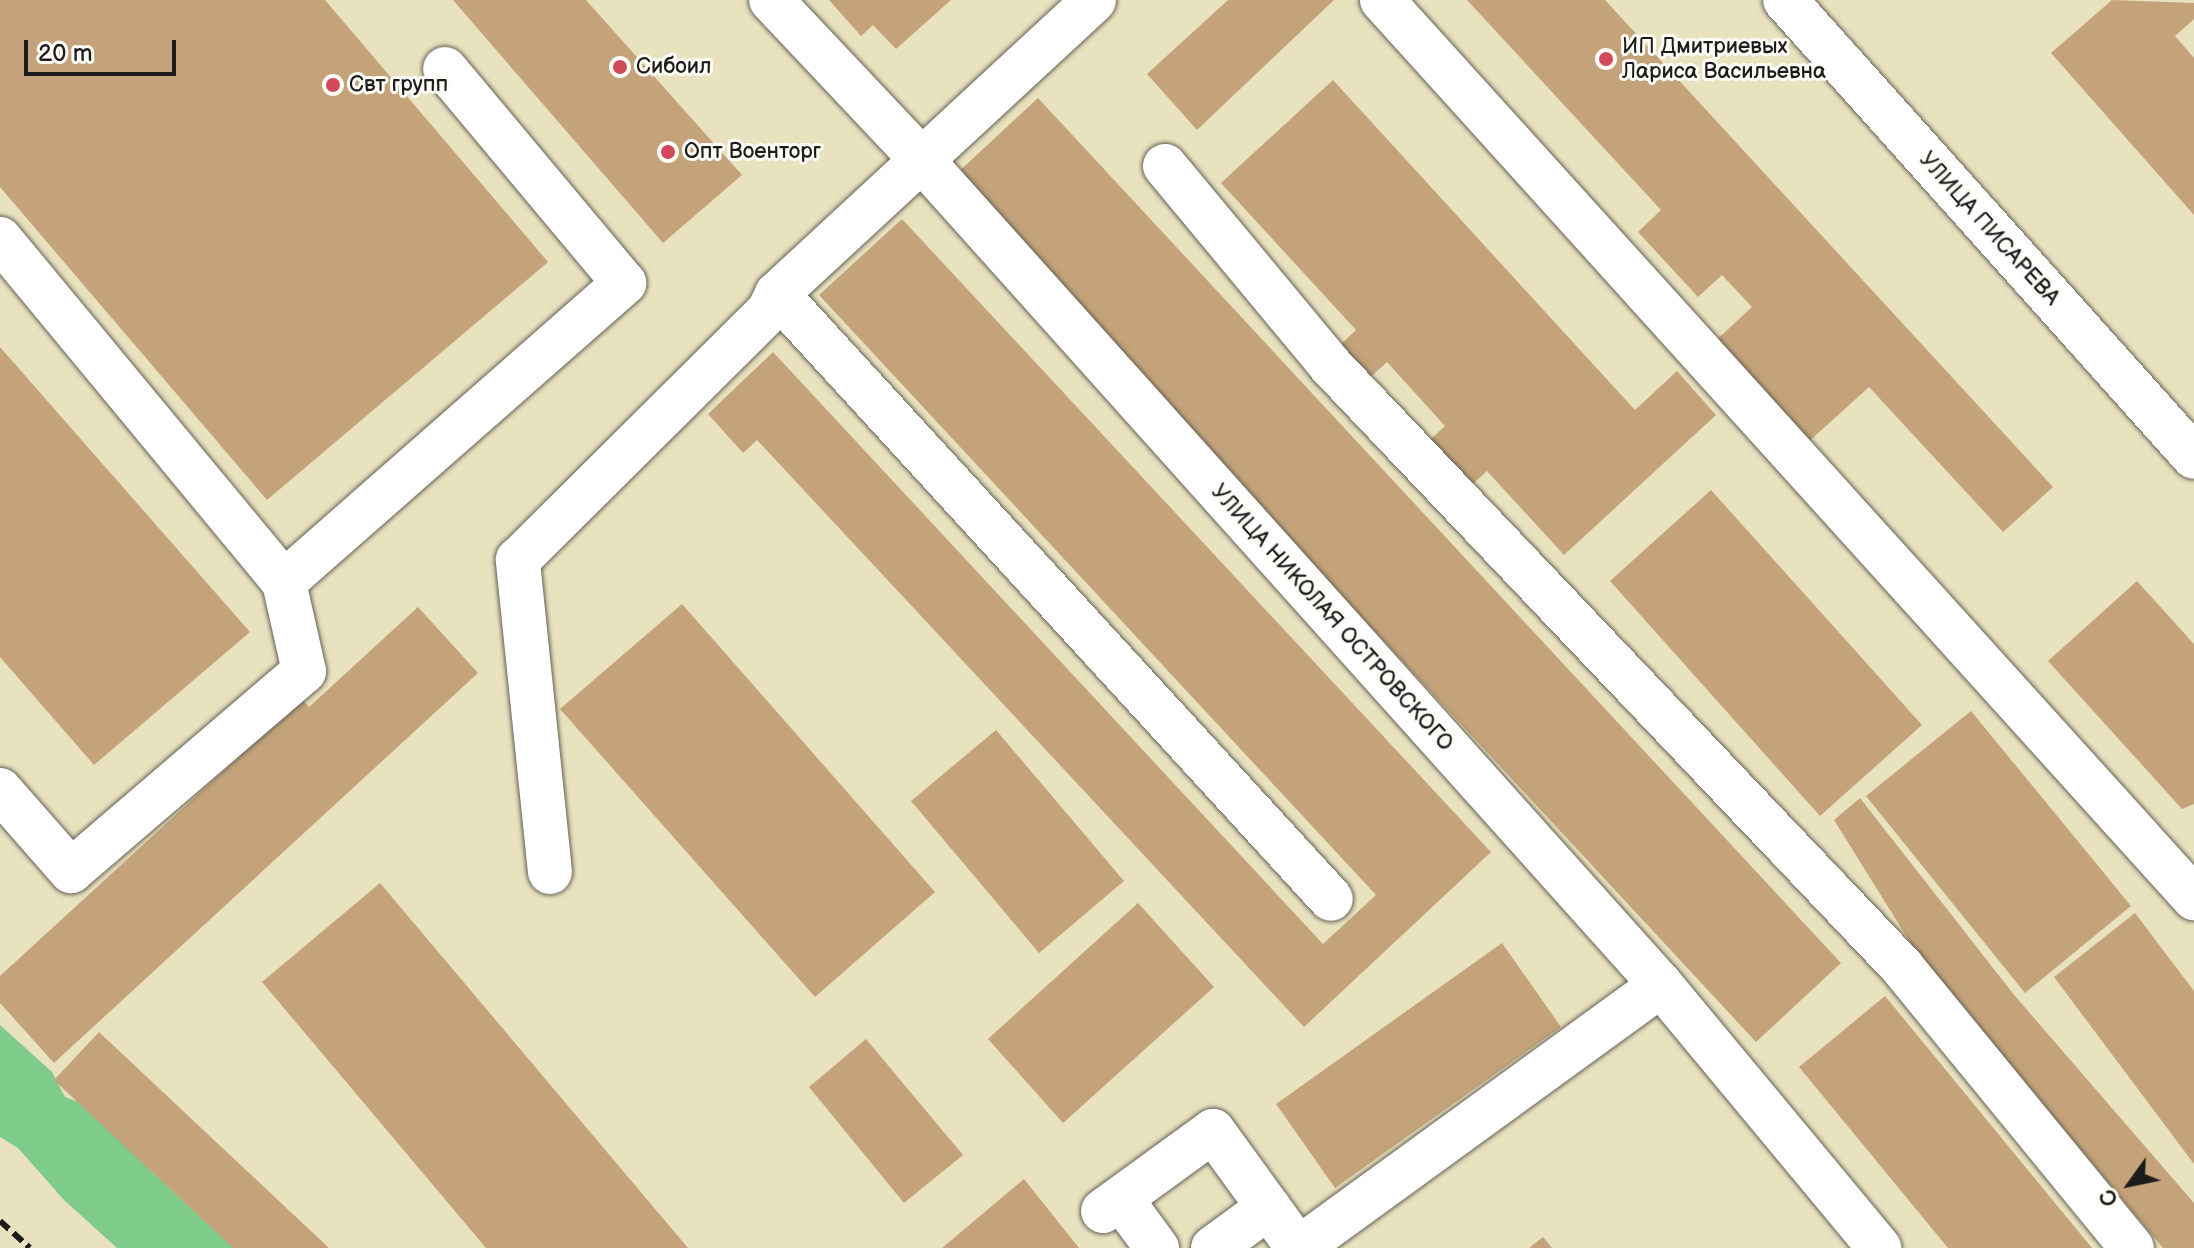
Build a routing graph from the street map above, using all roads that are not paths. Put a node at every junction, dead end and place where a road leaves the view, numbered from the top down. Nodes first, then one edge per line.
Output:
1 (771, 0) edge
2 (1094, 0) edge
3 (1382, 0) edge
4 (1785, 0) edge
5 (445, 69) dead end
6 (920, 158) junction
7 (1165, 166) dead end
8 (0, 239) edge
9 (777, 294) junction
10 (2186, 438) edge
11 (284, 582) junction
12 (0, 790) edge
13 (550, 872) dead end
14 (2194, 898) edge
15 (1331, 899) dead end
16 (1661, 985) junction
17 (1269, 1207) junction
18 (1157, 1248) edge
19 (1213, 1248) edge
20 (1298, 1248) edge
21 (1879, 1248) edge
22 (2132, 1248) edge

1 - 6 street, УЛИЦА НИКОЛАЯ ОСТРОВСКОГО
2 - 6 street
3 - 14 street
4 - 10 street, УЛИЦА ПИСАРЕВА
5 - 11 street
6 - 9 street
6 - 16 street, УЛИЦА НИКОЛАЯ ОСТРОВСКОГО
7 - 22 street
8 - 11 street
9 - 13 street
9 - 15 street
11 - 12 street
16 - 20 street
16 - 21 street, УЛИЦА НИКОЛАЯ ОСТРОВСКОГО
17 - 18 street
17 - 19 street
17 - 20 street

